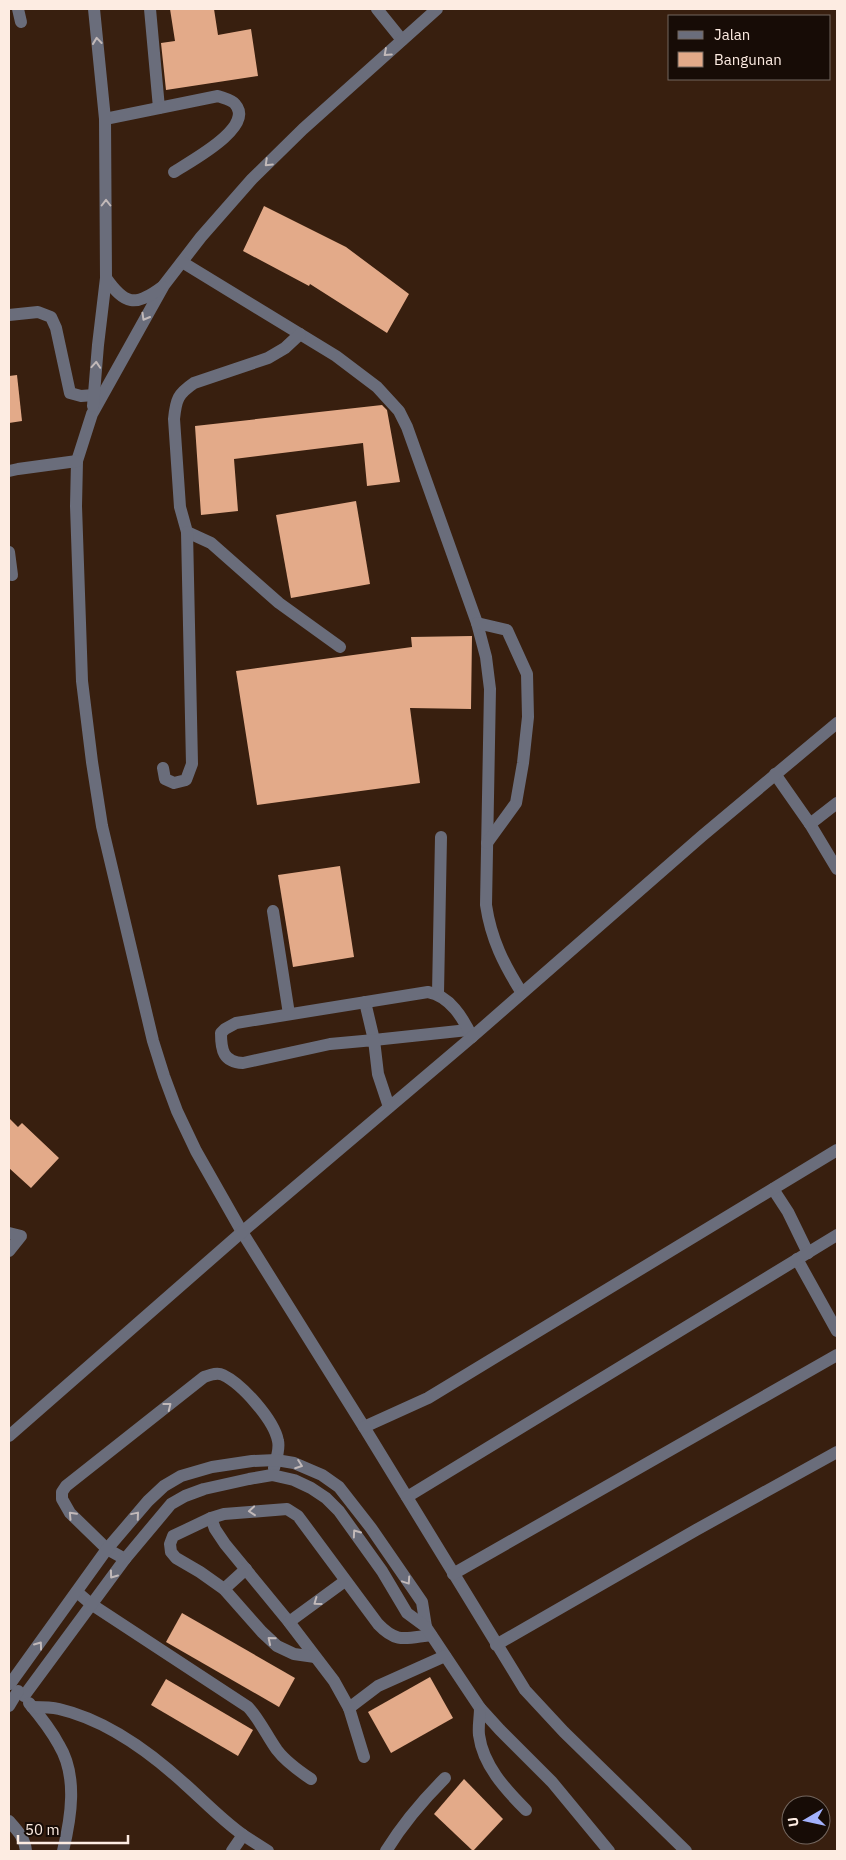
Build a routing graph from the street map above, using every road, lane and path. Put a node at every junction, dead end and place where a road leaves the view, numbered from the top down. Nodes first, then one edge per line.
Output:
1 (18, 9) edge
2 (94, 9) edge
3 (150, 9) edge
4 (378, 9) edge
5 (437, 9) edge
6 (20, 22) dead end
7 (402, 40) junction
8 (159, 108) junction
9 (105, 118) junction
10 (174, 172) dead end
11 (182, 262) junction
12 (106, 278) junction
13 (164, 285) junction
14 (9, 315) edge
15 (300, 334) junction
16 (94, 395) junction
17 (92, 414) junction
18 (77, 462) junction
19 (9, 471) edge
20 (187, 532) junction
21 (9, 552) edge
22 (12, 574) dead end
23 (477, 622) junction
24 (340, 648) dead end
25 (837, 723) edge
26 (163, 768) dead end
27 (775, 774) junction
28 (837, 803) edge
29 (810, 824) junction
30 (441, 837) dead end
31 (487, 844) junction
32 (837, 869) edge
33 (273, 911) dead end
34 (522, 993) junction
35 (438, 994) junction
36 (365, 1002) junction
37 (289, 1014) junction
38 (470, 1034) junction
39 (374, 1040) junction
40 (389, 1107) junction
41 (837, 1150) edge
42 (773, 1189) junction
43 (242, 1232) junction
44 (15, 1234) edge
45 (837, 1235) edge
46 (9, 1250) edge
47 (802, 1256) junction
48 (837, 1331) edge
49 (837, 1355) edge
50 (364, 1427) junction
51 (9, 1436) edge
52 (837, 1452) edge
53 (276, 1460) junction
54 (212, 1467) junction
55 (272, 1475) junction
56 (216, 1486) junction
57 (408, 1497) junction
58 (211, 1518) junction
59 (107, 1549) junction
60 (125, 1559) junction
61 (246, 1569) junction
62 (453, 1574) junction
63 (345, 1582) junction
64 (224, 1589) junction
65 (76, 1592) junction
66 (91, 1604) junction
67 (289, 1622) junction
68 (429, 1631) junction
69 (496, 1645) junction
70 (445, 1656) junction
71 (315, 1657) junction
72 (15, 1688) edge
73 (9, 1706) edge
74 (32, 1707) junction
75 (349, 1708) junction
76 (480, 1708) junction
77 (364, 1757) dead end
78 (445, 1778) dead end
79 (311, 1779) dead end
80 (526, 1810) dead end
81 (9, 1820) edge
82 (243, 1835) junction
83 (26, 1851) edge
84 (63, 1851) edge
85 (232, 1851) edge
86 (268, 1851) edge
87 (386, 1851) edge
88 (609, 1851) edge
89 (686, 1851) edge

1 - 6 street
9 -> 2 street
3 - 8 street
4 - 7 street
5 - 7 street
7 -> 11 street
8 - 9 street
8 - 10 street
12 -> 9 street
11 - 13 street
11 - 15 street
12 - 13 street
16 -> 12 street
13 -> 17 street
14 - 16 street
15 - 20 street
15 - 23 street
16 - 17 street
17 - 18 street
18 - 19 street
18 - 43 street
20 - 24 street
20 - 26 street
21 - 22 street
23 - 31 street
23 - 31 street
25 - 27 street
27 - 29 street
27 - 34 street
28 - 29 street
29 - 32 street
30 - 35 street
31 - 34 street
33 - 37 street
34 - 38 street
35 - 36 street
35 - 38 street
36 - 37 street
36 - 39 street
37 - 39 street
38 - 39 street
38 - 40 street
39 - 40 street
40 - 43 street
41 - 42 street
42 - 47 street
42 - 50 street
43 - 50 street
43 - 51 street
44 - 46 street
45 - 47 street
47 - 48 street
47 - 57 street
49 - 62 street
50 - 57 street
52 - 69 street
53 - 54 street
53 - 55 street
59 -> 53 street
53 -> 68 street
54 - 56 street
59 -> 54 street
55 - 56 street
68 -> 55 street
56 - 60 street
57 - 62 street
58 - 61 street
63 -> 58 street
58 - 64 street
59 - 60 street
59 - 65 street
60 -> 66 street
61 - 64 street
61 - 67 street
62 - 69 street
63 -> 67 street
63 - 68 street
71 -> 64 street
65 - 66 street
72 -> 65 street
66 - 72 street
66 - 79 street
67 - 71 street
68 - 70 street
69 - 89 street
70 - 75 street
70 - 76 street
71 - 75 street
72 - 73 street
72 - 74 street
74 - 82 street
74 - 84 street
75 - 77 street
76 - 80 street
76 - 88 street
78 - 87 street
81 - 83 street
82 - 85 street
82 - 86 street

